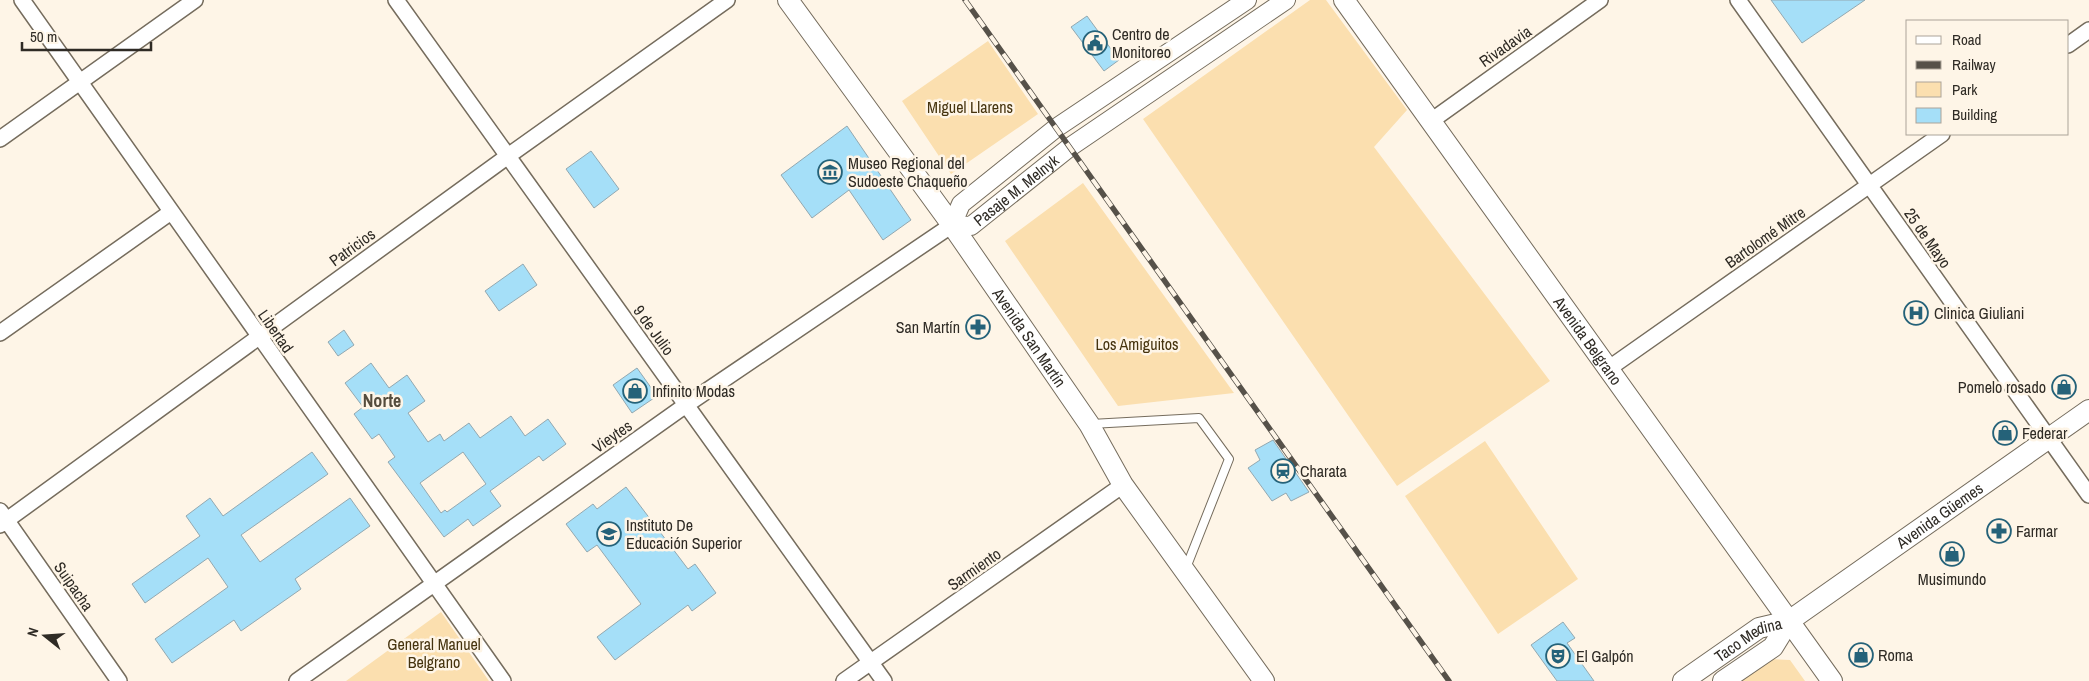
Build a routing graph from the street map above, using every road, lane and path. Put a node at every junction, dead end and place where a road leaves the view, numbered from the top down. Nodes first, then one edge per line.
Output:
1 (22, 0) edge
2 (195, 0) edge
3 (396, 0) edge
4 (727, 0) edge
5 (788, 0) edge
6 (1247, 0) edge
7 (1286, 0) edge
8 (1344, 0) edge
9 (1600, 0) edge
10 (1738, 0) edge
11 (2089, 30) edge
12 (2069, 44) edge
13 (80, 82) junction
14 (1431, 121) junction
15 (1941, 135) edge
16 (0, 139) edge
17 (508, 156) junction
18 (1869, 185) junction
19 (171, 212) junction
20 (952, 225) junction
21 (0, 333) edge
22 (259, 336) junction
23 (1608, 369) junction
24 (686, 405) junction
25 (2089, 410) edge
26 (1089, 424) junction
27 (2048, 438) junction
28 (1123, 485) junction
29 (2089, 495) edge
30 (2, 518) edge
31 (1186, 570) junction
32 (434, 584) junction
33 (1789, 621) junction
34 (870, 662) junction
35 (119, 681) edge
36 (298, 681) edge
37 (503, 681) edge
38 (844, 681) edge
39 (884, 681) edge
40 (1264, 681) edge
41 (1683, 681) edge
42 (1723, 681) edge
43 (1832, 681) edge

1 - 13 street, Libertad
2 - 13 street
3 - 17 street, 9 de Julio
4 - 17 street, Patricios
5 - 20 main road, Avenida San Martín
6 - 20 street, Pasaje M. Melnyk
7 - 20 street, Pasaje M. Melnyk
8 - 14 main road, Avenida Belgrano
9 - 14 street, Rivadavia
10 - 18 street, 25 de Mayo
11 - 12 street
13 - 16 street
13 - 19 street, Libertad
14 - 23 main road, Avenida Belgrano
15 - 18 street, Bartolomé Mitre
17 - 22 street, Patricios
17 - 24 street, 9 de Julio
18 - 23 street, Bartolomé Mitre
18 - 27 street, 25 de Mayo
19 - 21 street
19 - 22 street, Libertad
20 - 24 street, Vieytes
20 - 26 main road, Avenida San Martín
22 - 30 street, Patricios
22 - 32 street, Libertad
23 - 33 main road, Avenida Belgrano
24 - 32 street, Vieytes
24 - 34 street, 9 de Julio
25 - 27 main road, Avenida Güemes
26 - 28 main road, Avenida San Martín
26 - 31 lane
27 - 29 street, 25 de Mayo
27 - 33 main road, Avenida Güemes
28 - 31 main road, Avenida San Martín
28 - 34 street, Sarmiento
30 - 35 street, Suipacha
31 - 40 main road, Avenida San Martín
32 - 36 street, Vieytes
32 - 37 street, Libertad
33 - 41 main road, Taco Medina
33 - 42 main road, Taco Medina
33 - 43 main road, Avenida Belgrano
34 - 38 street, Sarmiento
34 - 39 street, 9 de Julio

